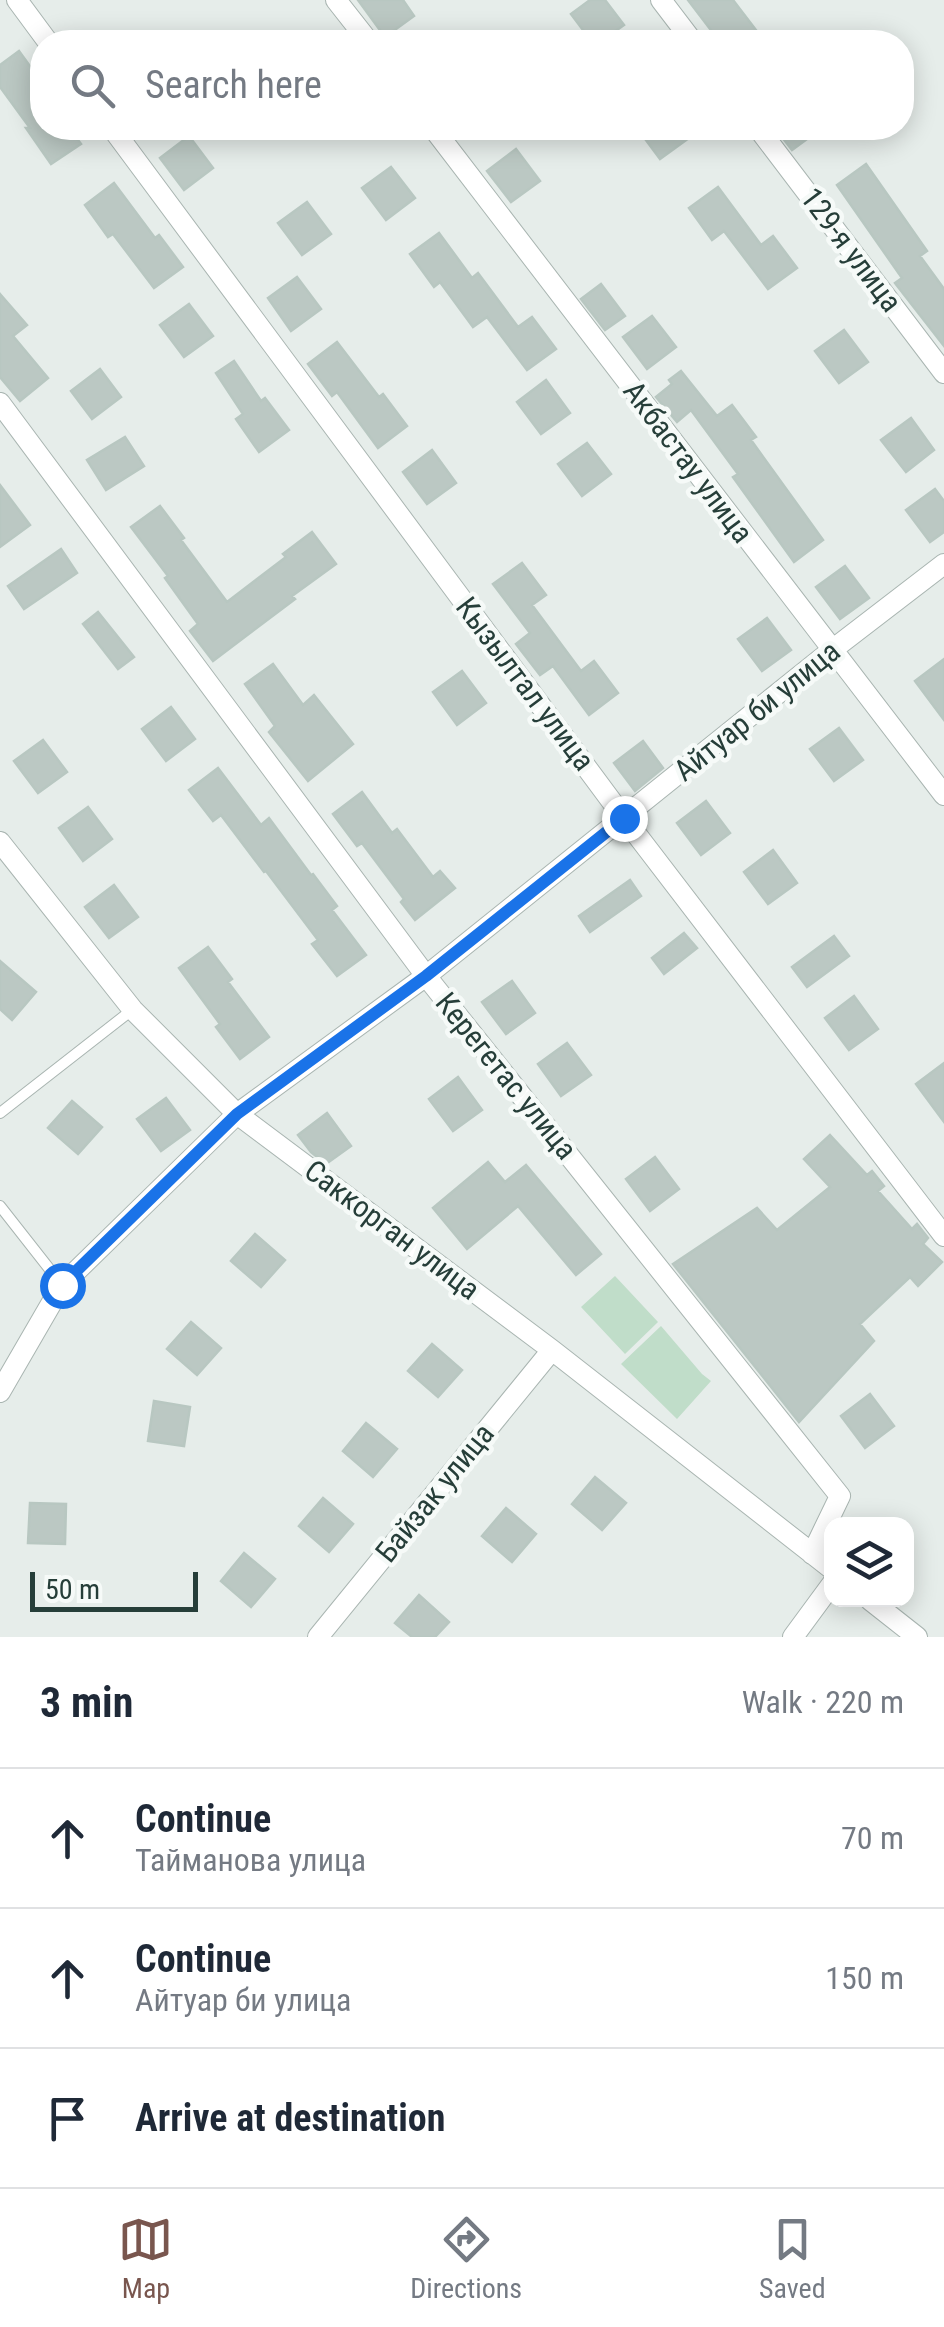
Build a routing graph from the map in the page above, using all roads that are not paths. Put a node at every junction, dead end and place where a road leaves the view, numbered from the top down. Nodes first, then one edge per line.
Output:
1 (17, 0) edge
2 (336, 0) edge
3 (661, 0) edge
4 (39, 30) edge
5 (359, 30) edge
6 (684, 30) edge
7 (121, 140) edge
8 (443, 140) edge
9 (767, 140) edge
10 (944, 372) edge
11 (0, 404) edge
12 (944, 564) edge
13 (832, 650) junction
14 (944, 795) edge
15 (624, 818) junction
16 (0, 842) edge
17 (426, 976) junction
18 (133, 1010) junction
19 (0, 1113) edge
20 (237, 1114) junction
21 (0, 1206) edge
22 (944, 1236) edge
23 (62, 1285) junction
24 (552, 1350) junction
25 (0, 1392) edge
26 (812, 1554) junction
27 (824, 1564) edge
28 (824, 1595) edge
29 (879, 1607) edge
30 (318, 1637) edge
31 (793, 1637) edge
32 (917, 1637) edge

1 - 4 street
2 - 5 street
3 - 6 street
7 - 15 street, Кызылтал улица
8 - 13 street, Акбастау улица
9 - 10 street, 129-я улица
11 - 17 street, Керегетас улица
12 - 13 street, Айтуар би улица
13 - 14 street, Акбастау улица
13 - 15 street, Айтуар би улица
15 - 17 street, Айтуар би улица
15 - 22 street, Кызылтал улица
16 - 18 street, Саккорган улица
17 - 20 street, Айтуар би улица
17 - 26 street, Керегетас улица
18 - 19 lane
18 - 20 street, Саккорган улица
20 - 23 street, Айтуар би улица
20 - 24 street, Саккорган улица
21 - 23 lane
23 - 25 street, Айтуар би улица
24 - 26 street, Саккорган улица
24 - 30 street, Байзак улица
26 - 27 street, Саккорган улица
28 - 31 street
29 - 32 street

